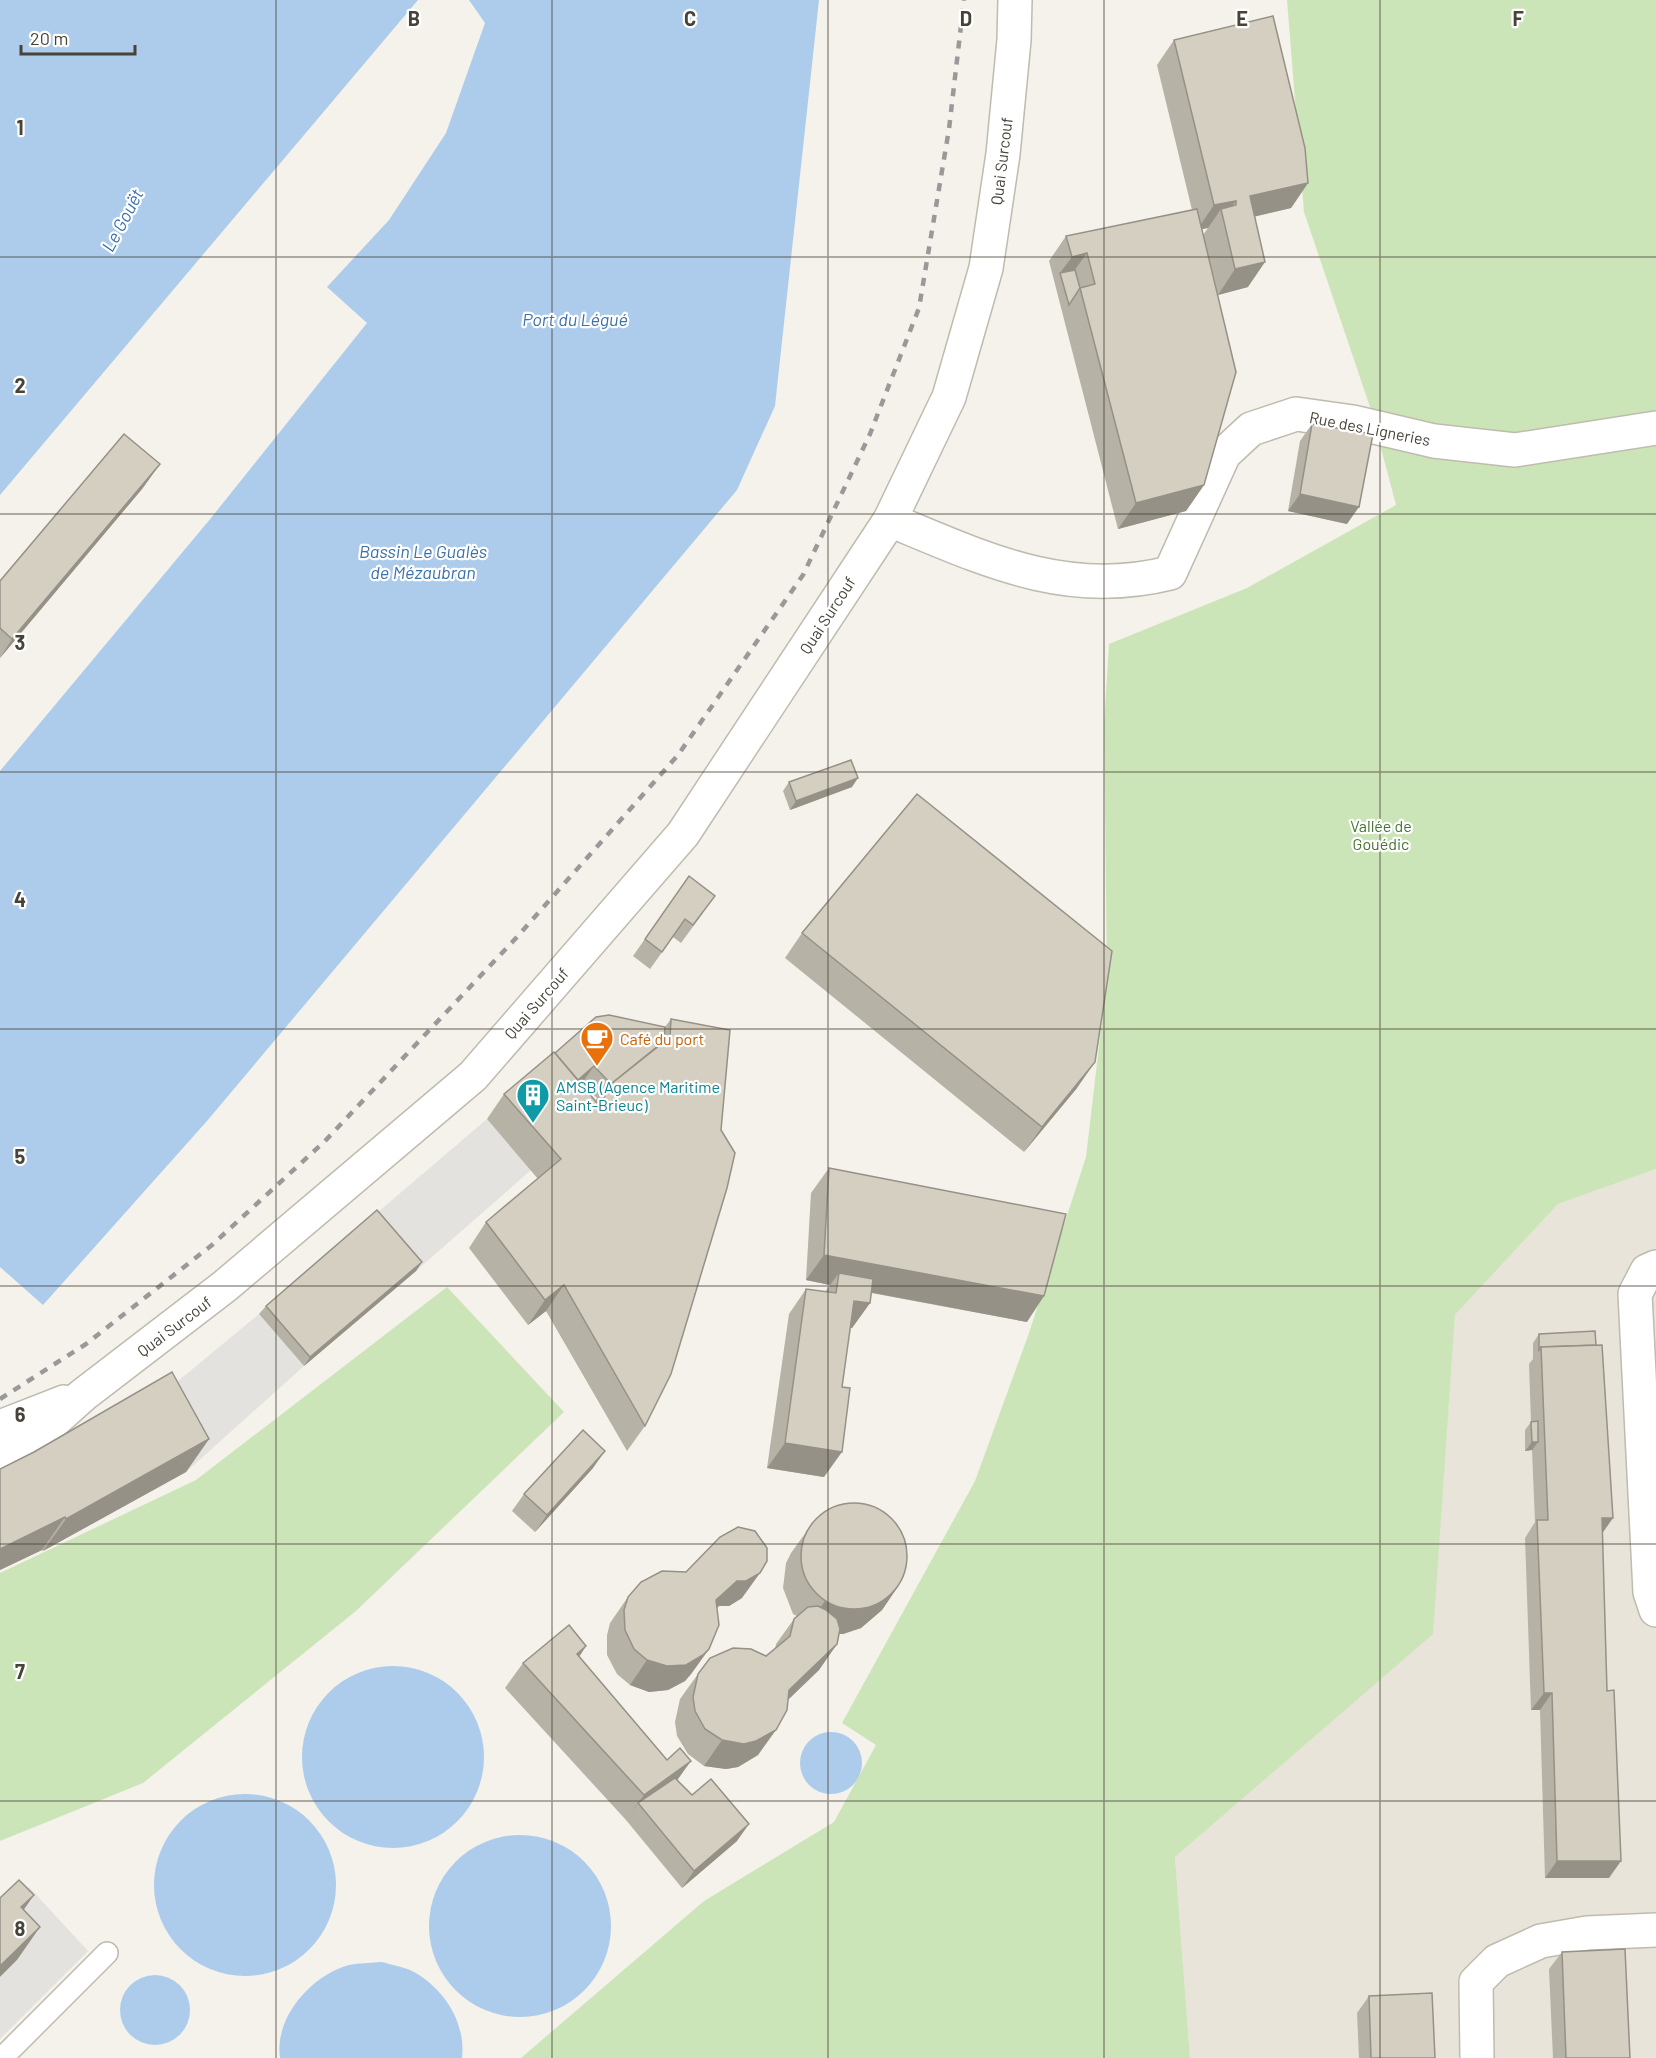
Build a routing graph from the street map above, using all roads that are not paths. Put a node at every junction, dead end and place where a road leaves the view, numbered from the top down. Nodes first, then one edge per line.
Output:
1 (1015, 0) edge
2 (1656, 428) edge
3 (890, 520) junction
4 (1656, 1267) edge
5 (83, 1395) junction
6 (0, 1427) edge
7 (0, 1460) edge
8 (1654, 1598) edge
9 (1656, 1930) edge
10 (107, 1953) dead end
11 (2, 2058) edge
12 (1477, 2058) edge

1 - 3 street, Quai Surcouf
2 - 3 street, Rue des Ligneries
3 - 5 street, Quai Surcouf
4 - 8 street
5 - 6 street, Quai Surcouf
5 - 7 street, Quai Surcouf
9 - 12 street
10 - 11 lane

